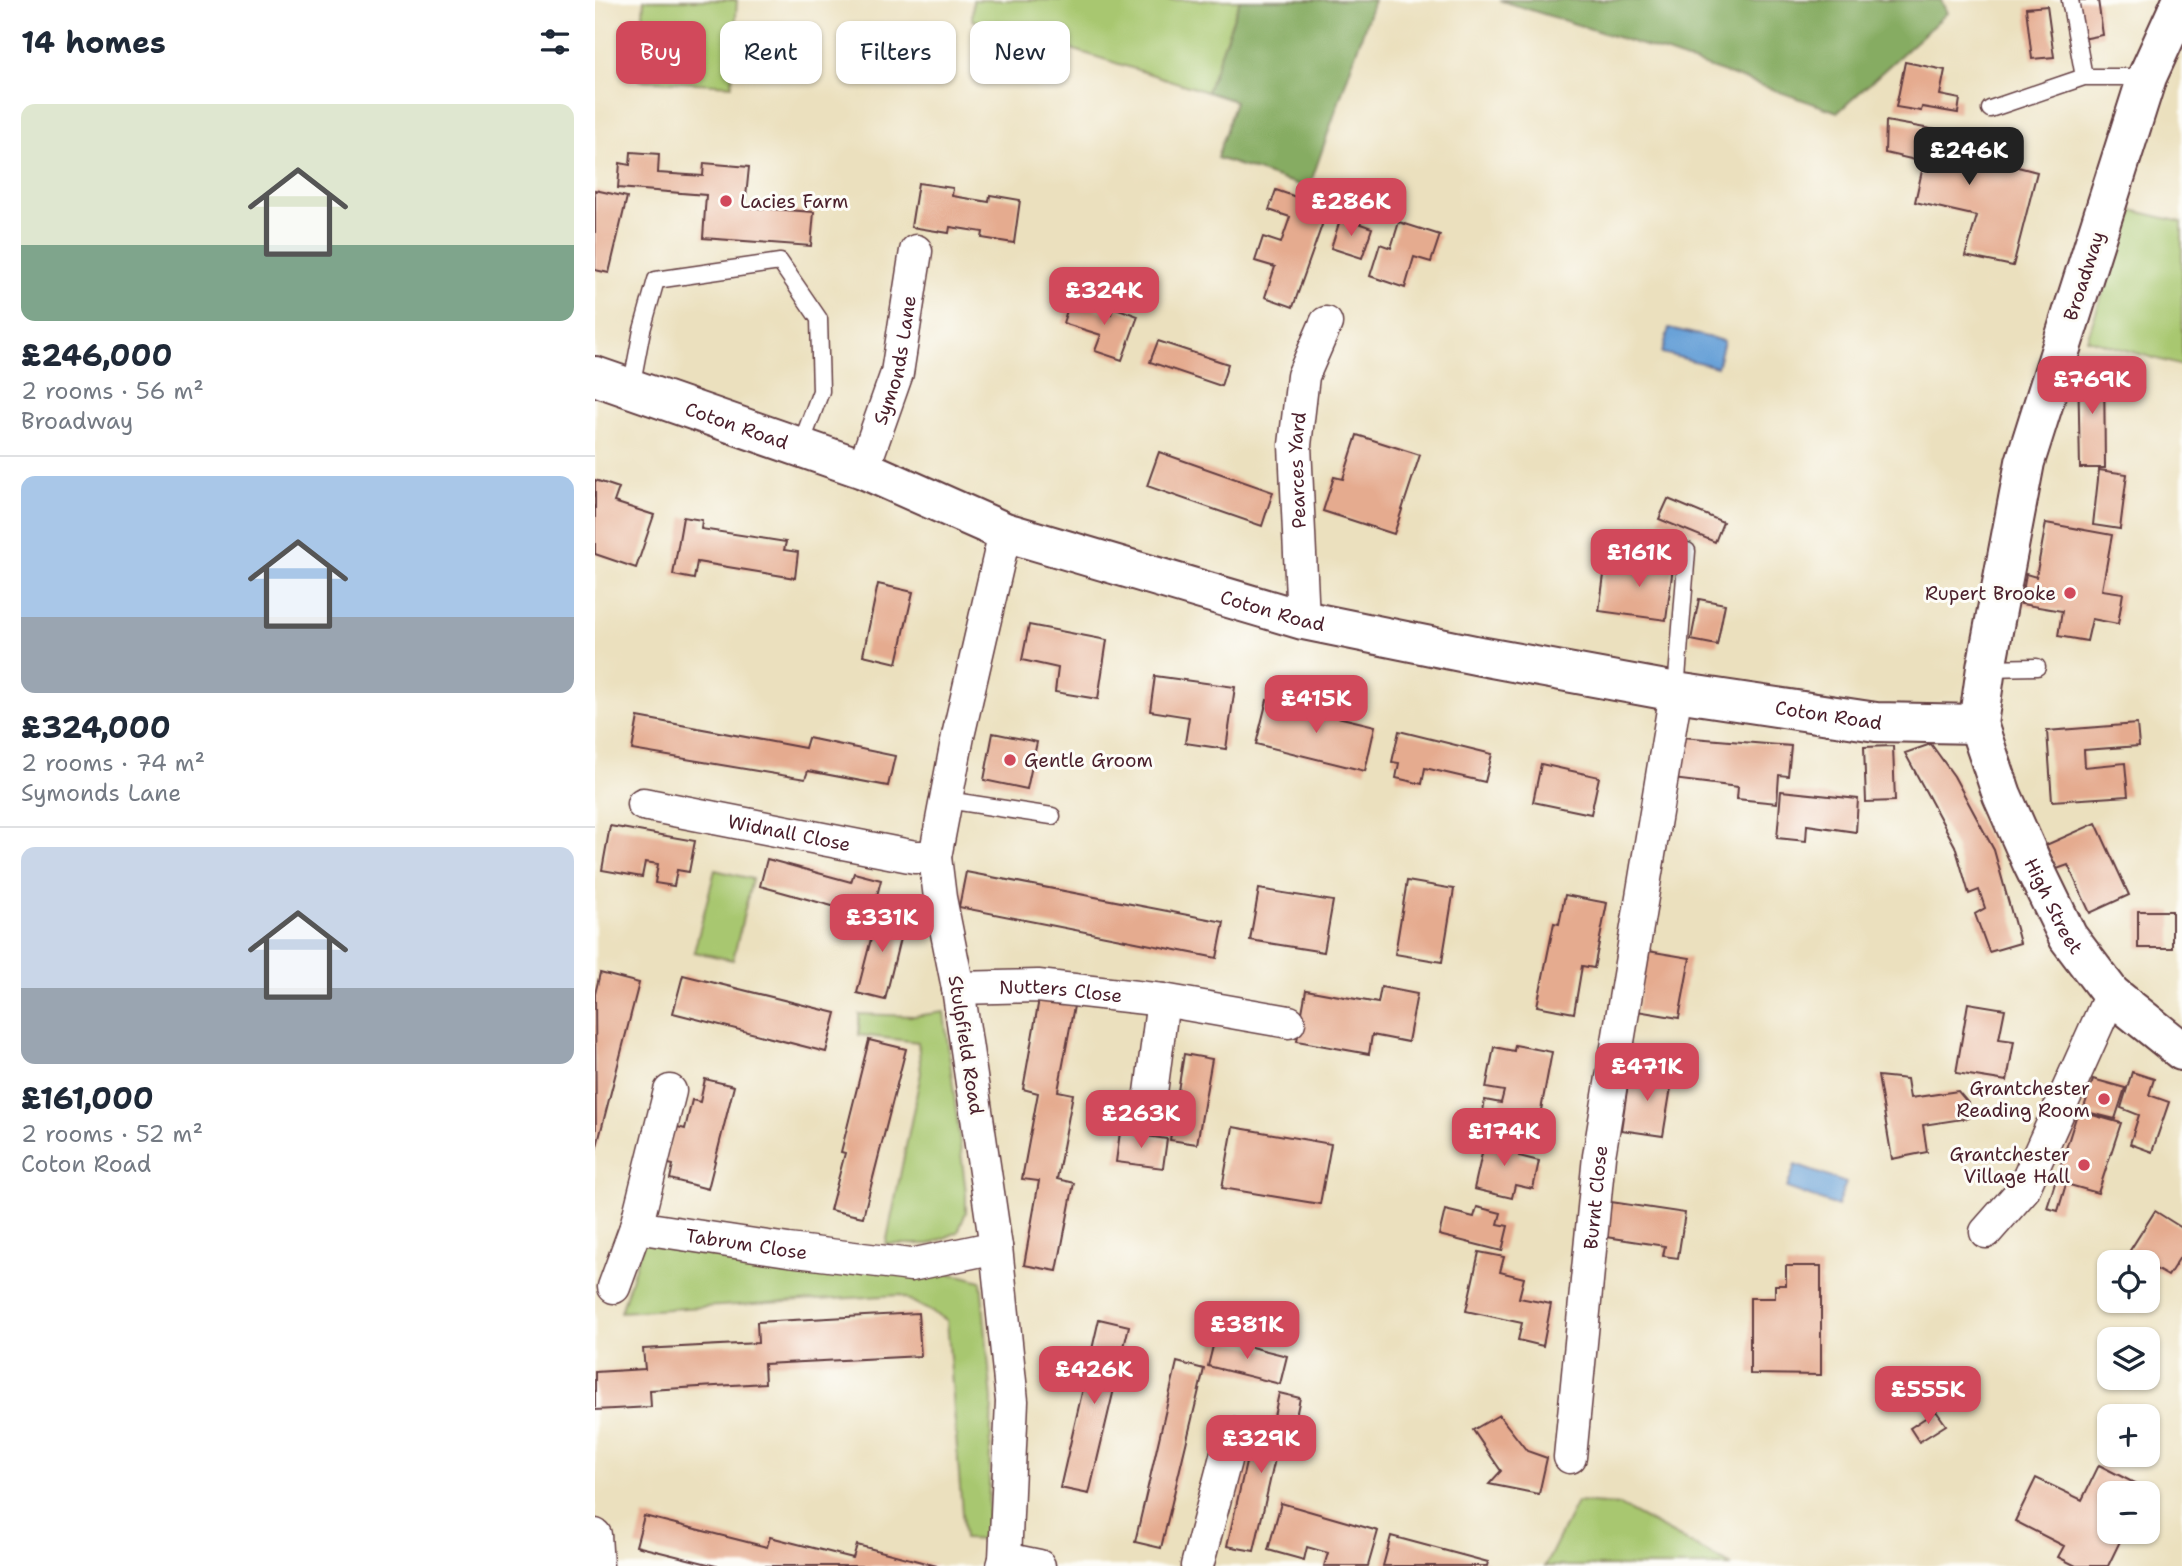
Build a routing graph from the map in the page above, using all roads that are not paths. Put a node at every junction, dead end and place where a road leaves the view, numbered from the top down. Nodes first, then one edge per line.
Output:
1 (2070, 0) edge
2 (2182, 0) edge
3 (2084, 78) junction
4 (2147, 78) junction
5 (1990, 109) dead end
6 (916, 251) dead end
7 (1326, 323) dead end
8 (595, 376) edge
9 (631, 388) junction
10 (800, 447) junction
11 (863, 469) junction
12 (1005, 532) junction
13 (1687, 551) dead end
14 (1303, 620) junction
15 (2037, 667) dead end
16 (1986, 668) junction
17 (1676, 692) junction
18 (1978, 724) junction
19 (947, 800) junction
20 (643, 804) dead end
21 (1052, 816) dead end
22 (935, 856) junction
23 (958, 988) junction
24 (2111, 994) junction
25 (1163, 1000) junction
26 (1289, 1022) dead end
27 (2182, 1051) edge
28 (670, 1091) dead end
29 (1148, 1116) dead end
30 (636, 1227) junction
31 (1986, 1232) dead end
32 (996, 1247) junction
33 (614, 1287) dead end
34 (1232, 1434) dead end
35 (1570, 1457) dead end
36 (595, 1535) edge
37 (1004, 1563) edge
38 (597, 1566) edge
39 (1039, 1566) edge
40 (1197, 1566) edge

1 - 3 lane
2 - 4 street, Broadway
3 - 4 lane
3 - 5 lane
4 - 16 street, Broadway
6 - 11 street, Symonds Lane
7 - 14 street, Pearces Yard
8 - 9 street, Coton Road
9 - 10 street, Coton Road
9 - 10 lane
10 - 11 street, Coton Road
11 - 12 street, Coton Road
12 - 14 street, Coton Road
12 - 19 street, Stulpfield Road
13 - 17 lane
14 - 17 street, Coton Road
15 - 16 lane
16 - 18 street, Broadway
17 - 18 street, Coton Road
17 - 35 street, Burnt Close
18 - 24 street, High Street
19 - 21 lane
19 - 22 street, Stulpfield Road
20 - 22 street, Widnall Close
22 - 23 street, Stulpfield Road
23 - 25 street, Nutters Close
23 - 32 street, Stulpfield Road
24 - 27 street, High Street
24 - 31 street
25 - 26 street, Nutters Close
25 - 29 street
28 - 30 street
30 - 32 street, Tabrum Close
30 - 33 street
32 - 37 street, Stulpfield Road
34 - 40 street
36 - 38 street
37 - 39 street

